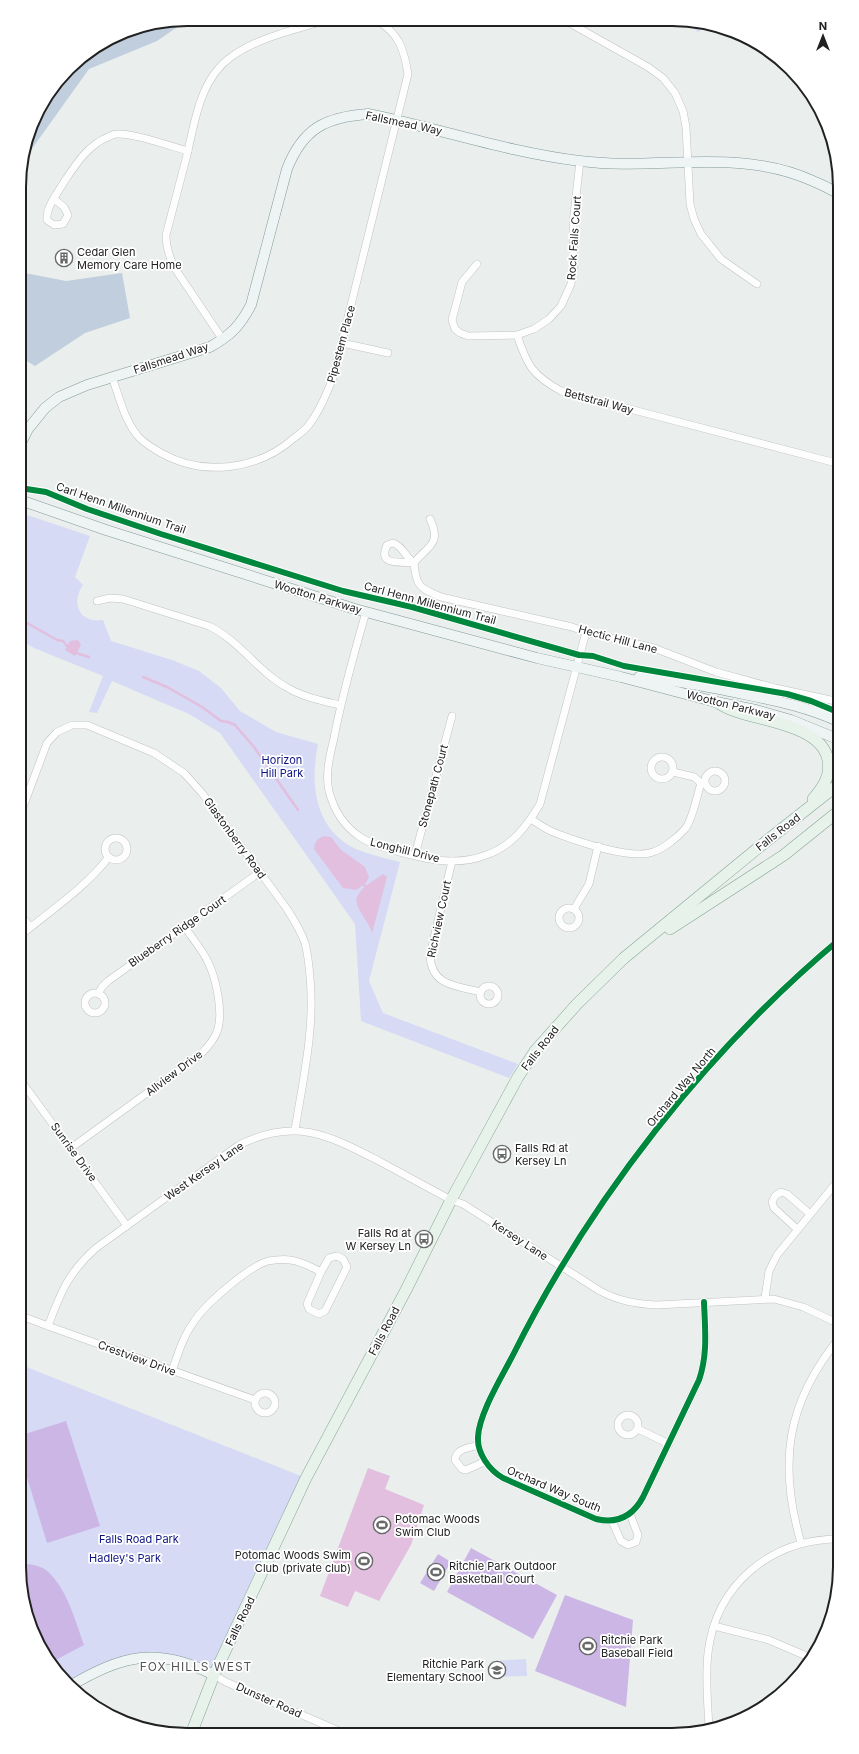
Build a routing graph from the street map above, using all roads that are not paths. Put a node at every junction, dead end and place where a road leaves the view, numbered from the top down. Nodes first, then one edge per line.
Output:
1 (308, 26) edge
2 (386, 26) edge
3 (575, 26) edge
4 (398, 120) junction
5 (188, 151) junction
6 (580, 161) junction
7 (688, 162) junction
8 (833, 192) edge
9 (54, 199) dead end
10 (477, 264) dead end
11 (757, 284) dead end
12 (517, 335) junction
13 (223, 340) junction
14 (342, 343) junction
15 (388, 353) dead end
16 (112, 377) junction
17 (26, 424) edge
18 (833, 462) edge
19 (26, 502) edge
20 (430, 519) dead end
21 (97, 601) dead end
22 (366, 612) junction
23 (586, 632) junction
24 (576, 667) junction
25 (621, 677) junction
26 (833, 700) edge
27 (716, 702) junction
28 (340, 705) junction
29 (452, 716) dead end
30 (833, 719) edge
31 (833, 737) edge
32 (673, 772) dead end
33 (833, 788) edge
34 (26, 800) edge
35 (833, 816) edge
36 (531, 819) junction
37 (794, 819) junction
38 (598, 846) junction
39 (415, 855) junction
40 (109, 857) dead end
41 (452, 861) junction
42 (260, 872) junction
43 (574, 909) dead end
44 (26, 922) edge
45 (184, 926) junction
46 (30, 927) junction
47 (26, 931) edge
48 (833, 945) edge
49 (624, 958) junction
50 (481, 992) dead end
51 (98, 994) dead end
52 (26, 1086) edge
53 (295, 1130) junction
54 (71, 1148) junction
55 (833, 1186) edge
56 (452, 1200) junction
57 (810, 1214) junction
58 (127, 1226) junction
59 (797, 1229) junction
60 (561, 1267) junction
61 (321, 1272) junction
62 (766, 1298) junction
63 (704, 1302) junction
64 (26, 1318) edge
65 (833, 1321) edge
66 (48, 1326) junction
67 (833, 1346) edge
68 (172, 1370) junction
69 (255, 1400) dead end
70 (638, 1429) dead end
71 (669, 1444) junction
72 (479, 1445) junction
73 (486, 1461) junction
74 (630, 1514) junction
75 (612, 1521) junction
76 (833, 1539) edge
77 (802, 1543) junction
78 (714, 1626) junction
79 (806, 1656) edge
80 (214, 1674) junction
81 (75, 1683) edge
82 (708, 1724) edge
83 (193, 1728) edge
84 (332, 1728) edge

1 - 5 street
2 - 4 street, Pipestem Place
3 - 7 street
4 - 6 street, Fallsmead Way
4 - 13 street, Fallsmead Way
4 - 14 street, Pipestem Place
5 - 9 street
5 - 13 street
6 - 7 street, Fallsmead Way
6 - 12 street, Rock Falls Court
7 - 8 street, Fallsmead Way
7 - 11 street
10 - 12 street
12 - 18 street, Bettstrail Way
13 - 16 street, Fallsmead Way
14 - 15 street
14 - 16 street, Pipestem Place
16 - 17 street, Fallsmead Way
19 - 22 street, Wootton Parkway
20 - 23 street, Hectic Hill Lane
21 - 28 street
22 - 24 street, Wootton Parkway
22 - 28 street, Longhill Drive
23 - 24 street, Longhill Drive
23 - 26 street, Hectic Hill Lane
24 - 25 street, Wootton Parkway
24 - 36 street, Longhill Drive
25 - 27 street, Wootton Parkway
25 - 30 street, Wootton Parkway
27 - 31 street, Wootton Parkway
27 - 37 main road
28 - 39 street, Longhill Drive
29 - 39 street, Stonepath Court
32 - 38 street
33 - 37 main road, Falls Road
34 - 42 street, Glastonberry Road
35 - 49 main road, Falls Road
36 - 38 street
36 - 41 street, Longhill Drive
37 - 49 main road, Falls Road
38 - 43 street
39 - 41 street, Longhill Drive
40 - 46 street
41 - 50 street, Richview Court
42 - 45 street, Blueberry Ridge Court
42 - 53 street, Glastonberry Road
44 - 46 street
45 - 51 street, Blueberry Ridge Court
45 - 54 street, Allview Drive
46 - 47 street
48 - 60 street, Orchard Way North
49 - 56 main road, Falls Road
52 - 54 street, Sunrise Drive
53 - 56 street, West Kersey Lane
53 - 58 street, West Kersey Lane
54 - 58 street, Sunrise Drive
55 - 57 street
56 - 60 street, Kersey Lane
56 - 80 main road, Falls Road
57 - 59 street
57 - 59 street
58 - 66 street, West Kersey Lane
59 - 62 street
60 - 63 street, Kersey Lane
60 - 72 street, Orchard Way South
61 - 61 street
61 - 68 street
62 - 63 street, Kersey Lane
62 - 65 street, Kersey Lane
63 - 71 street
64 - 66 street, Crestview Drive
66 - 68 street, Crestview Drive
67 - 77 street
68 - 69 street, Crestview Drive
70 - 71 street
71 - 74 street
72 - 73 street, Orchard Way South
72 - 73 street
73 - 75 street, Orchard Way South
74 - 75 street, Orchard Way South
74 - 75 street, Orchard Way South
76 - 77 street
77 - 78 street
78 - 79 street
78 - 82 street
80 - 81 street
80 - 83 main road, Falls Road
80 - 84 street, Dunster Road

